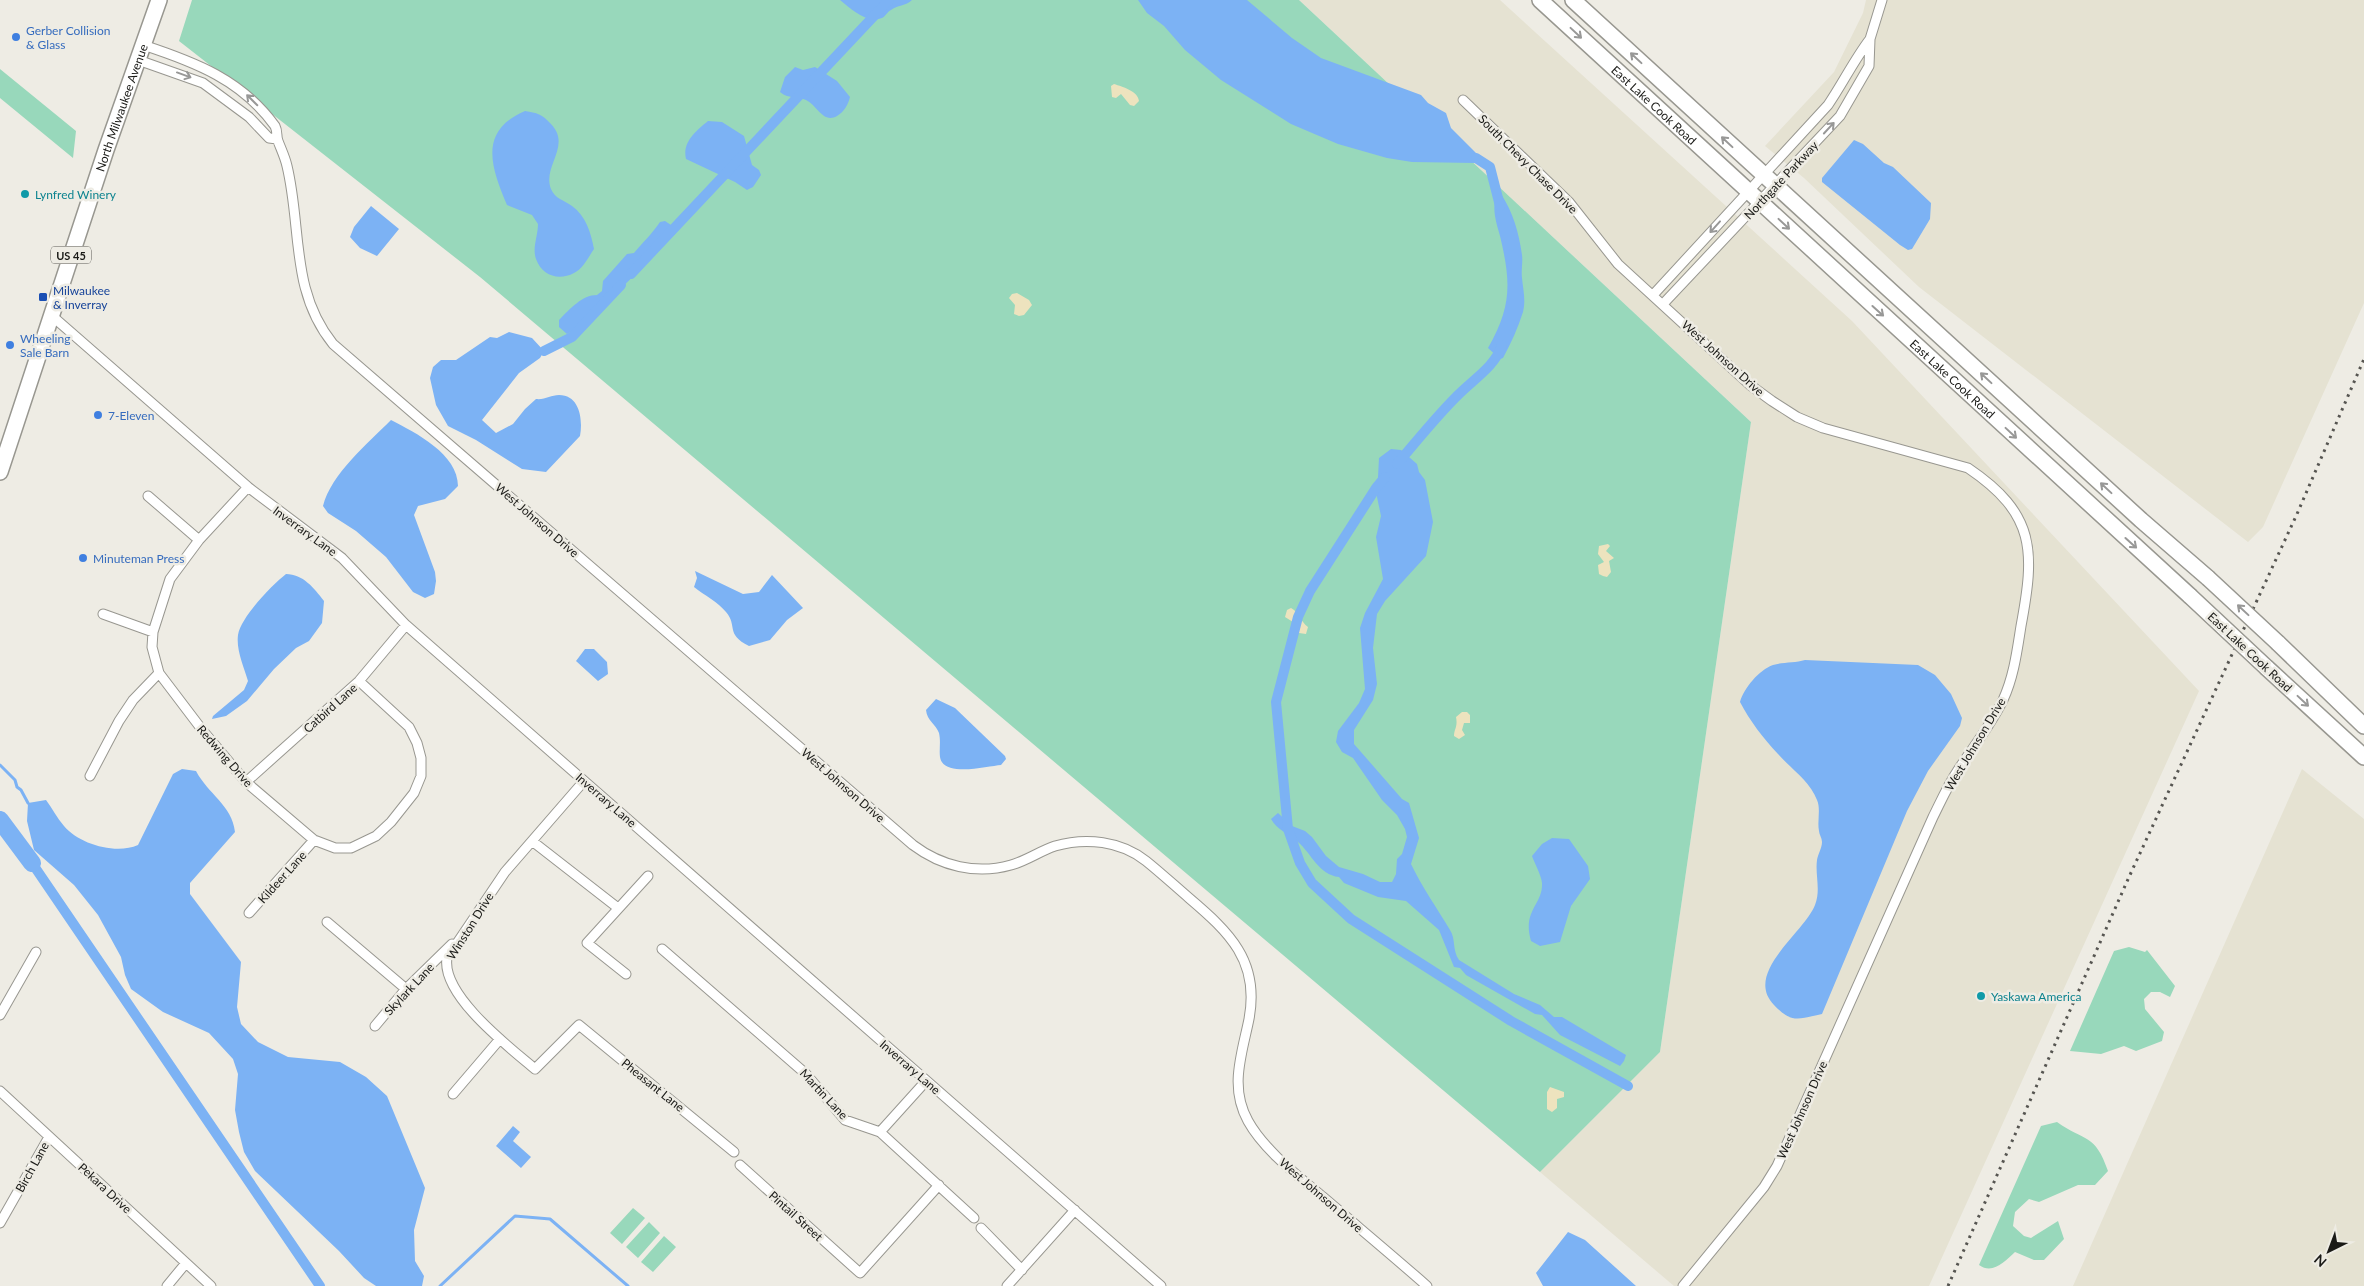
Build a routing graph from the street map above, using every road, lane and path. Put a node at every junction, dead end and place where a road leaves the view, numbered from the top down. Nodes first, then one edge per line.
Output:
1 (159, 0) edge
2 (1540, 0) edge
3 (1573, 0) edge
4 (1882, 0) edge
5 (1870, 39) junction
6 (143, 45) junction
7 (138, 60) junction
8 (1463, 100) dead end
9 (277, 139) junction
10 (1763, 175) junction
11 (1776, 186) junction
12 (1748, 191) junction
13 (1760, 202) junction
14 (1653, 295) junction
15 (1663, 304) junction
16 (51, 315) junction
17 (0, 472) edge
18 (248, 487) junction
19 (148, 496) dead end
20 (199, 540) junction
21 (103, 614) dead end
22 (406, 626) junction
23 (153, 632) junction
24 (159, 673) junction
25 (359, 681) junction
26 (2364, 726) edge
27 (2364, 757) edge
28 (90, 776) dead end
29 (584, 780) junction
30 (246, 782) junction
31 (314, 840) junction
32 (532, 841) junction
33 (648, 876) dead end
34 (618, 908) junction
35 (249, 913) dead end
36 (327, 922) dead end
37 (465, 931) junction
38 (662, 949) dead end
39 (36, 952) dead end
40 (626, 974) dead end
41 (406, 989) junction
42 (0, 1015) edge
43 (375, 1026) dead end
44 (572, 1032) joint
45 (500, 1039) junction
46 (926, 1081) junction
47 (0, 1091) edge
48 (453, 1094) dead end
49 (880, 1132) junction
50 (49, 1136) junction
51 (734, 1152) dead end
52 (740, 1165) dead end
53 (940, 1185) junction
54 (1075, 1210) junction
55 (974, 1218) dead end
56 (0, 1223) edge
57 (982, 1228) dead end
58 (186, 1263) junction
59 (1022, 1270) junction
60 (167, 1286) edge
61 (211, 1286) edge
62 (1007, 1286) edge
63 (1161, 1286) edge
64 (1427, 1286) edge
65 (1683, 1286) edge

1 - 6 main road, North Milwaukee Avenue / US 45
2 -> 12 main road, East Lake Cook Road
10 -> 3 main road, East Lake Cook Road
4 - 5 street, Northgate Parkway
5 - 10 street, Northgate Parkway
11 -> 5 street, Northgate Parkway
6 - 7 main road, North Milwaukee Avenue / US 45
9 -> 6 street, West Johnson Drive
7 -> 9 street
7 - 16 main road, North Milwaukee Avenue / US 45
8 - 14 street, South Chevy Chase Drive
9 - 64 street, West Johnson Drive
10 - 11 main road, East Lake Cook Road
10 - 12 street, Northgate Parkway
11 - 13 street, Northgate Parkway
26 -> 11 main road, East Lake Cook Road, bridge
12 - 13 main road, East Lake Cook Road
12 -> 14 street, Northgate Parkway
13 - 15 street, Northgate Parkway
13 -> 27 main road, East Lake Cook Road, bridge
14 - 15 street, West Johnson Drive
15 - 65 street, West Johnson Drive
16 - 17 main road, North Milwaukee Avenue / US 45
16 - 18 street, Inverrary Lane
18 - 20 street, Redwing Drive
18 - 22 street, Inverrary Lane
19 - 20 street
20 - 23 street, Redwing Drive
21 - 23 street
22 - 25 street, Catbird Lane
22 - 29 street, Inverrary Lane
23 - 24 street, Redwing Drive
24 - 28 street
24 - 30 street, Redwing Drive
25 - 30 street, Catbird Lane
25 - 31 street, Redwing Drive
29 - 32 street, Winston Drive
29 - 46 street, Inverrary Lane
30 - 31 street, Redwing Drive
31 - 35 street, Kildeer Lane
32 - 34 street
32 - 37 street, Winston Drive
33 - 34 street
34 - 40 street
36 - 41 street
37 - 41 street, Skylark Lane
37 - 45 street, Winston Drive
38 - 49 street, Martin Lane
39 - 42 street
41 - 43 street, Skylark Lane
44 - 45 street, Winston Drive
44 - 51 street, Pheasant Lane
45 - 48 street
46 - 49 street
46 - 54 street, Inverrary Lane
47 - 50 street, Pekara Drive
49 - 53 street, Martin Lane
50 - 56 street, Birch Lane
50 - 58 street, Pekara Drive
52 - 53 street, Pintail Street
53 - 55 street, Martin Lane
54 - 59 street
54 - 63 street, Inverrary Lane
57 - 59 street
58 - 60 street
58 - 61 street, Pekara Drive
59 - 62 street

